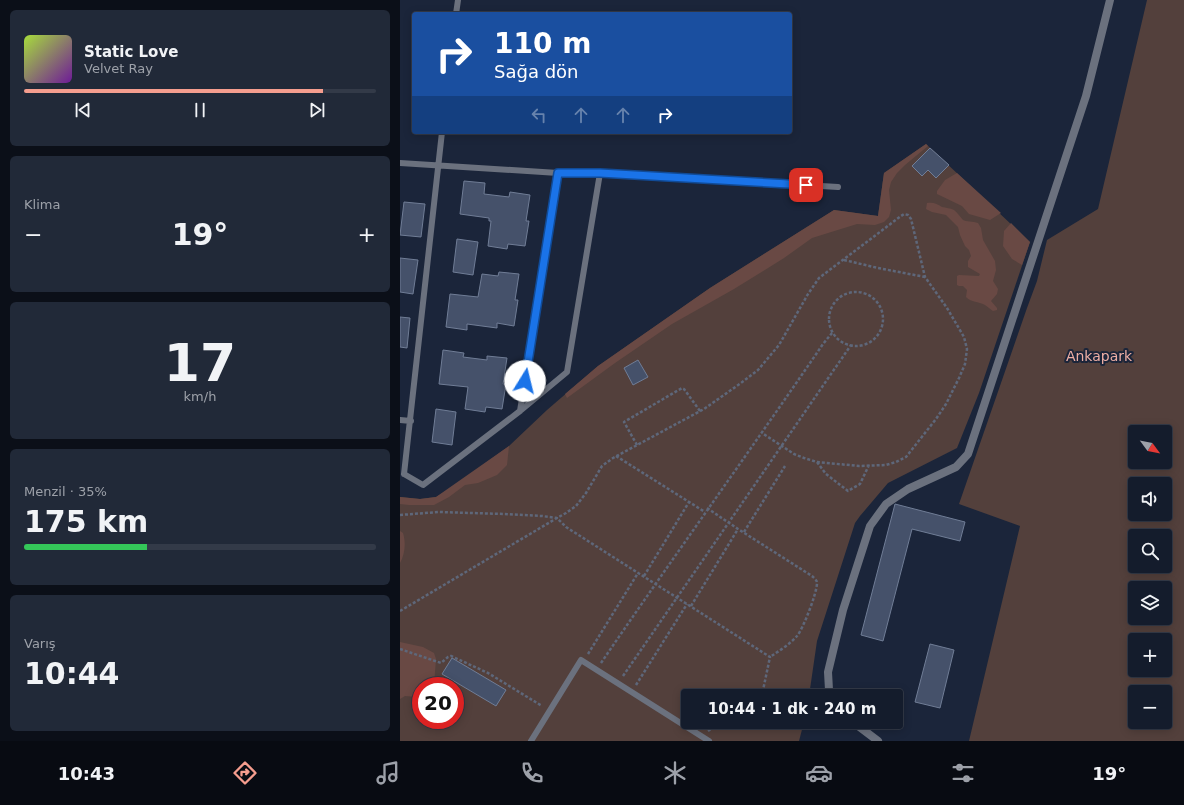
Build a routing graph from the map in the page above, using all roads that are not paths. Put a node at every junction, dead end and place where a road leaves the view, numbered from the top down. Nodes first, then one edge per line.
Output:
1 (458, 0) edge
2 (1110, 0) edge
3 (456, 12) edge
4 (442, 134) edge
5 (400, 163) edge
6 (438, 166) junction
7 (558, 173) junction
8 (600, 173) junction
9 (838, 187) dead end
10 (520, 411) junction
11 (400, 420) edge
12 (411, 422) junction
13 (402, 475) edge
14 (829, 689) edge
15 (862, 729) edge
16 (531, 741) edge
17 (709, 741) edge
18 (878, 741) edge

1 - 3 lane
2 - 14 street
4 - 6 lane
5 - 6 lane
6 - 7 lane
6 - 12 lane
7 - 8 lane
7 - 10 lane
8 - 9 lane
8 - 10 lane
10 - 13 lane
11 - 12 lane
12 - 13 lane
15 - 18 street
16 - 17 lane

